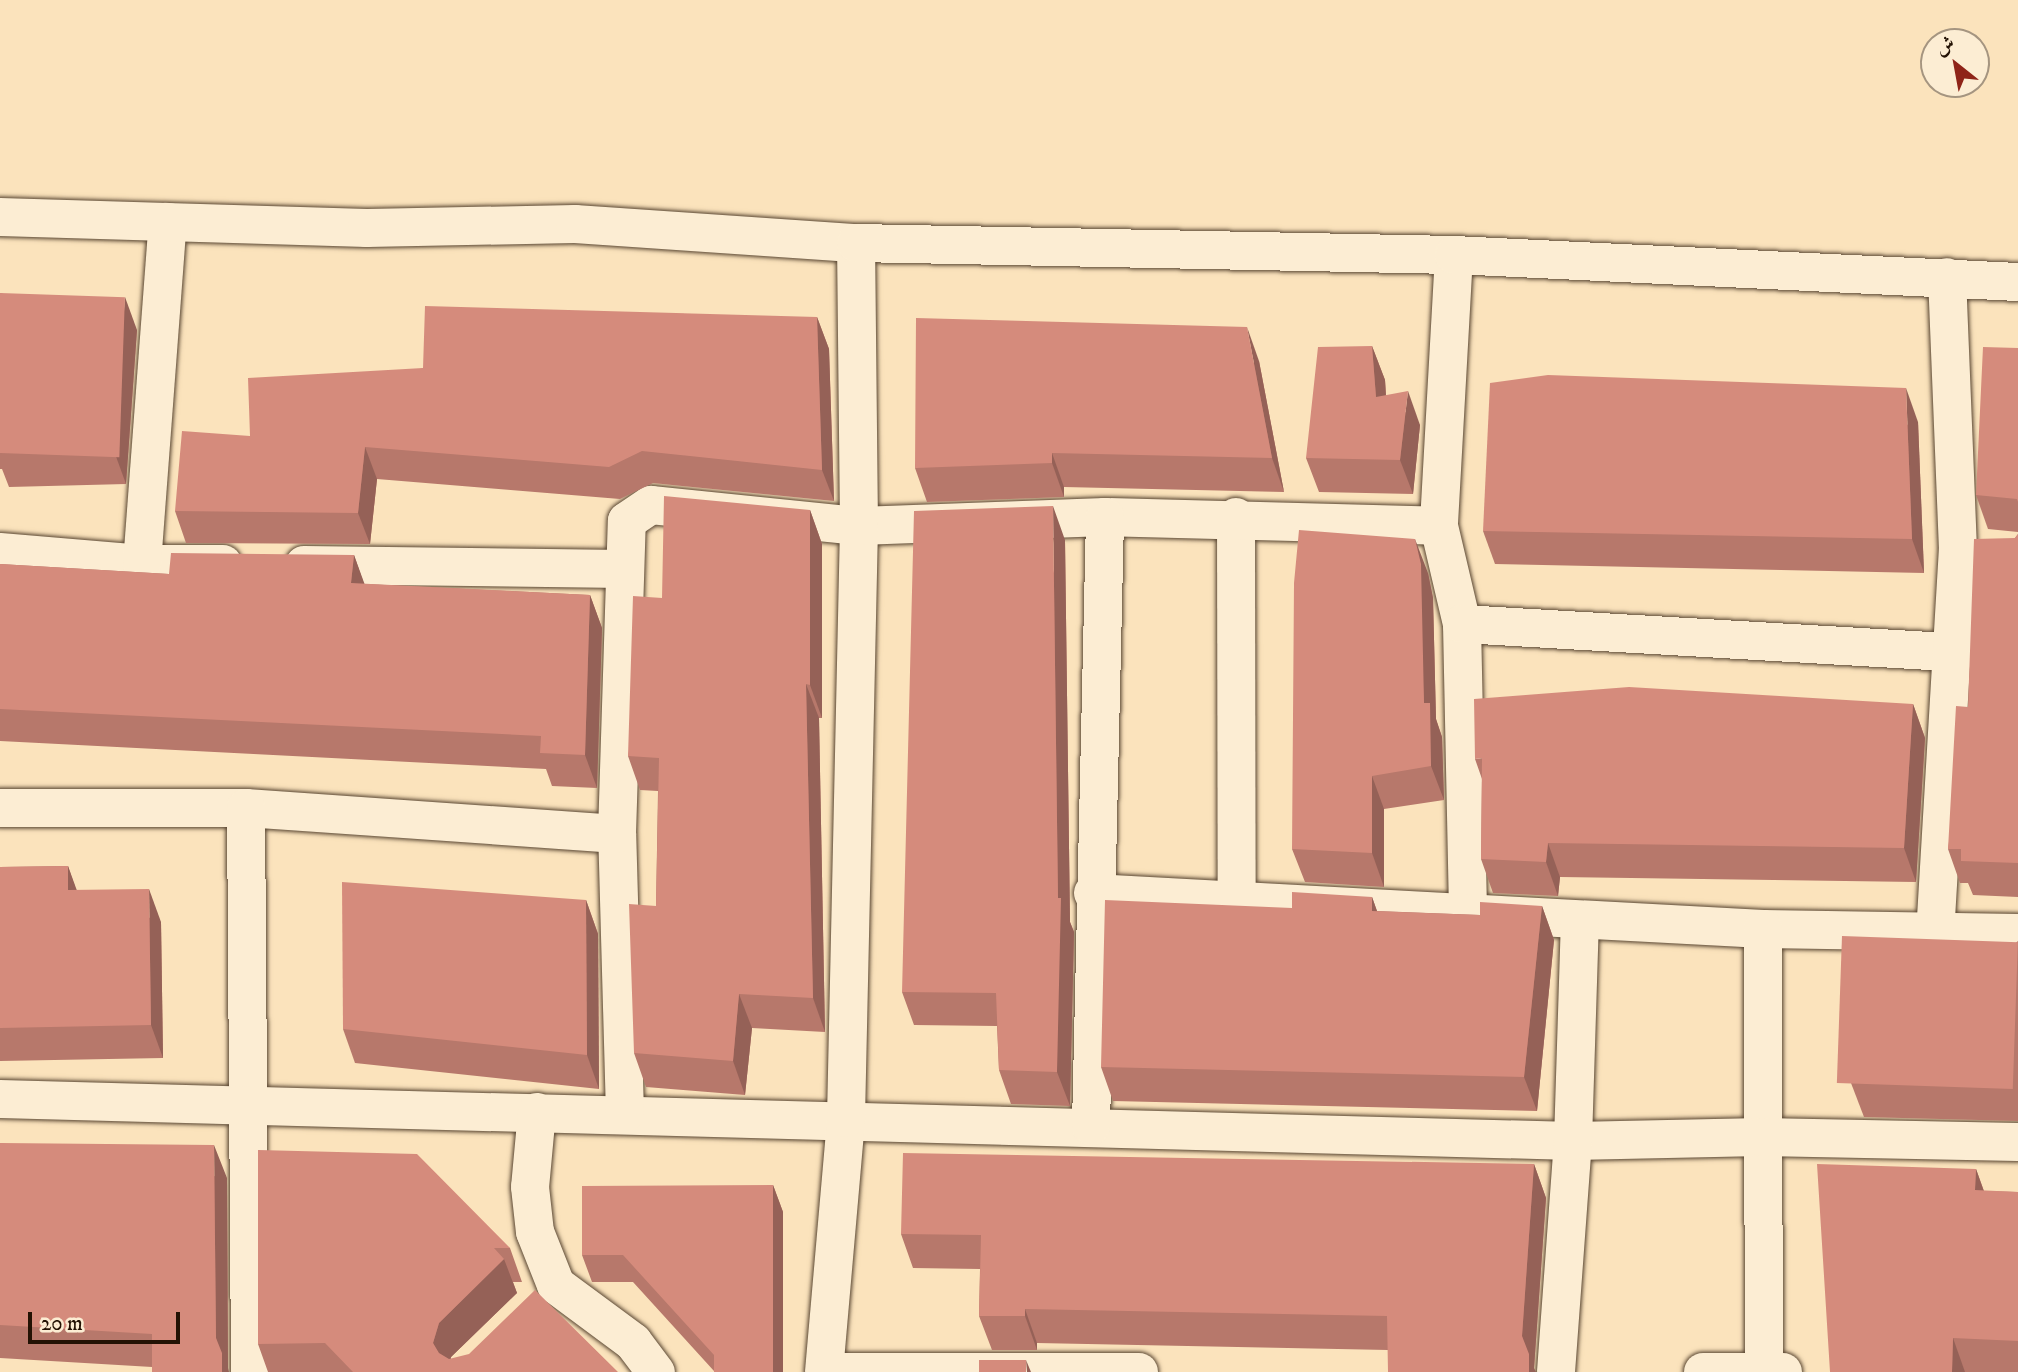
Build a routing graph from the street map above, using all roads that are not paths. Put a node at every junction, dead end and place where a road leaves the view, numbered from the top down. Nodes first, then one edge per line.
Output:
1 (0, 217) edge
2 (168, 222) junction
3 (856, 243) junction
4 (1454, 255) junction
5 (1947, 277) junction
6 (2018, 282) edge
7 (1105, 517) junction
8 (1236, 517) junction
9 (859, 526) junction
10 (1439, 526) junction
11 (0, 552) edge
12 (142, 564) junction
13 (624, 569) junction
14 (1462, 624) junction
15 (1952, 652) junction
16 (0, 808) edge
17 (246, 808) junction
18 (617, 834) junction
19 (1093, 893) junction
20 (1237, 901) junction
21 (1468, 915) junction
22 (1580, 921) junction
23 (1763, 929) junction
24 (2018, 933) edge
25 (1935, 935) junction
26 (0, 1099) edge
27 (249, 1104) junction
28 (537, 1112) junction
29 (625, 1114) junction
30 (846, 1118) junction
31 (1091, 1126) junction
32 (1762, 1137) junction
33 (1573, 1140) junction
34 (2018, 1142) edge
35 (556, 1285) junction
36 (529, 1312) edge
37 (1065, 1371) edge
38 (1773, 1371) edge
39 (250, 1372) edge
40 (656, 1372) edge
41 (824, 1372) edge
42 (831, 1372) edge
43 (1139, 1372) edge
44 (1556, 1372) edge
45 (1703, 1372) edge

1 - 2 street
2 - 3 street
2 - 12 street
3 - 4 street
3 - 9 street
4 - 5 street
4 - 10 street
5 - 6 street
5 - 15 street
7 - 8 street
7 - 9 street
7 - 19 street
8 - 10 street
8 - 20 street
9 - 13 street
9 - 30 street
10 - 14 street
11 - 12 street
12 - 13 street
13 - 18 street
14 - 15 street
14 - 21 street
15 - 25 street
16 - 17 street
17 - 18 street
17 - 27 street
18 - 29 street
19 - 20 street
19 - 31 street
20 - 21 street
21 - 22 street
22 - 23 street
22 - 33 street
23 - 25 street
23 - 32 street
24 - 25 street
26 - 27 street
27 - 28 street
27 - 39 street
28 - 29 street
28 - 35 street
29 - 30 street
30 - 31 street
30 - 41 street
31 - 33 street
32 - 33 street
32 - 34 street
32 - 38 street
33 - 44 street
35 - 36 street
35 - 40 street
37 - 42 street
37 - 43 street
38 - 45 street

